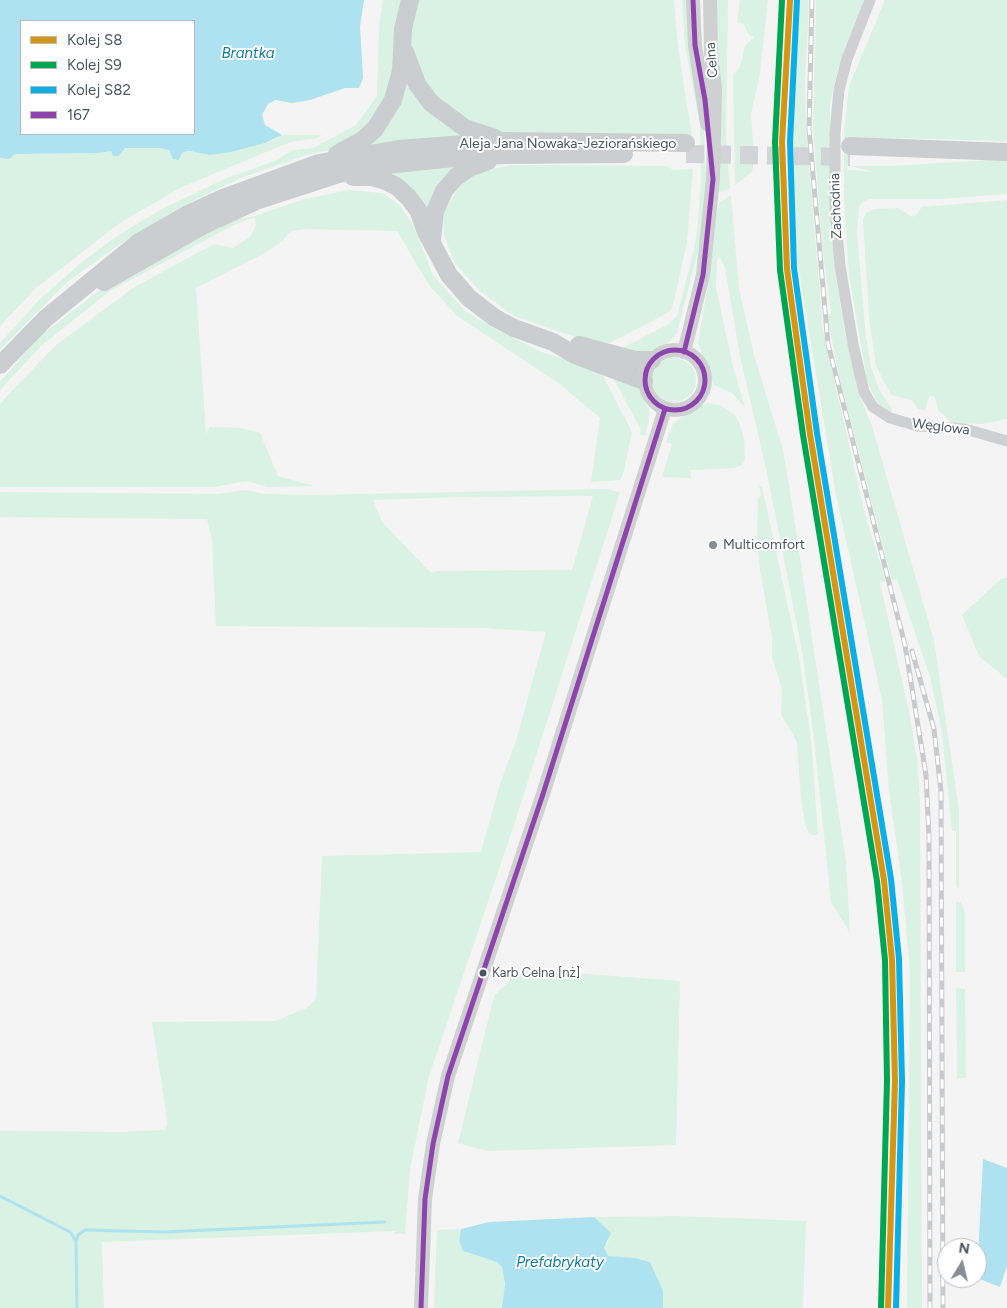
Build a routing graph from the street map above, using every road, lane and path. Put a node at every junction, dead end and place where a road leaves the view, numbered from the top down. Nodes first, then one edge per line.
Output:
1 (410, 0) edge
2 (694, 0) edge
3 (710, 0) edge
4 (870, 0) edge
5 (403, 49) junction
6 (505, 148) junction
7 (686, 149) tunnel mouth
8 (850, 151) tunnel mouth
9 (1002, 151) edge
10 (320, 171) junction
11 (713, 179) junction
12 (432, 241) junction
13 (553, 342) junction
14 (684, 352) junction
15 (652, 360) junction
16 (0, 365) edge
17 (644, 381) junction
18 (665, 409) junction
19 (876, 410) joint
20 (1007, 441) edge
21 (421, 1308) edge

1 - 5 main road
2 - 11 street, Celna
3 - 11 street, Celna
4 - 19 street, Zachodnia
5 - 6 main road
5 - 10 main road
6 - 7 main road, Aleja Jana Nowaka-Jeziorańskiego
6 - 10 main road, Aleja Jana Nowaka-Jeziorańskiego
6 - 12 main road
8 - 9 main road
10 - 12 main road
10 - 16 main road, Aleja Jana Nowaka-Jeziorańskiego
11 - 14 street, Celna
12 - 13 main road
13 - 15 main road
13 - 17 main road
14 - 15 street
14 - 18 street
15 - 17 street
17 - 18 street
18 - 21 street
19 - 20 street, Węglowa

